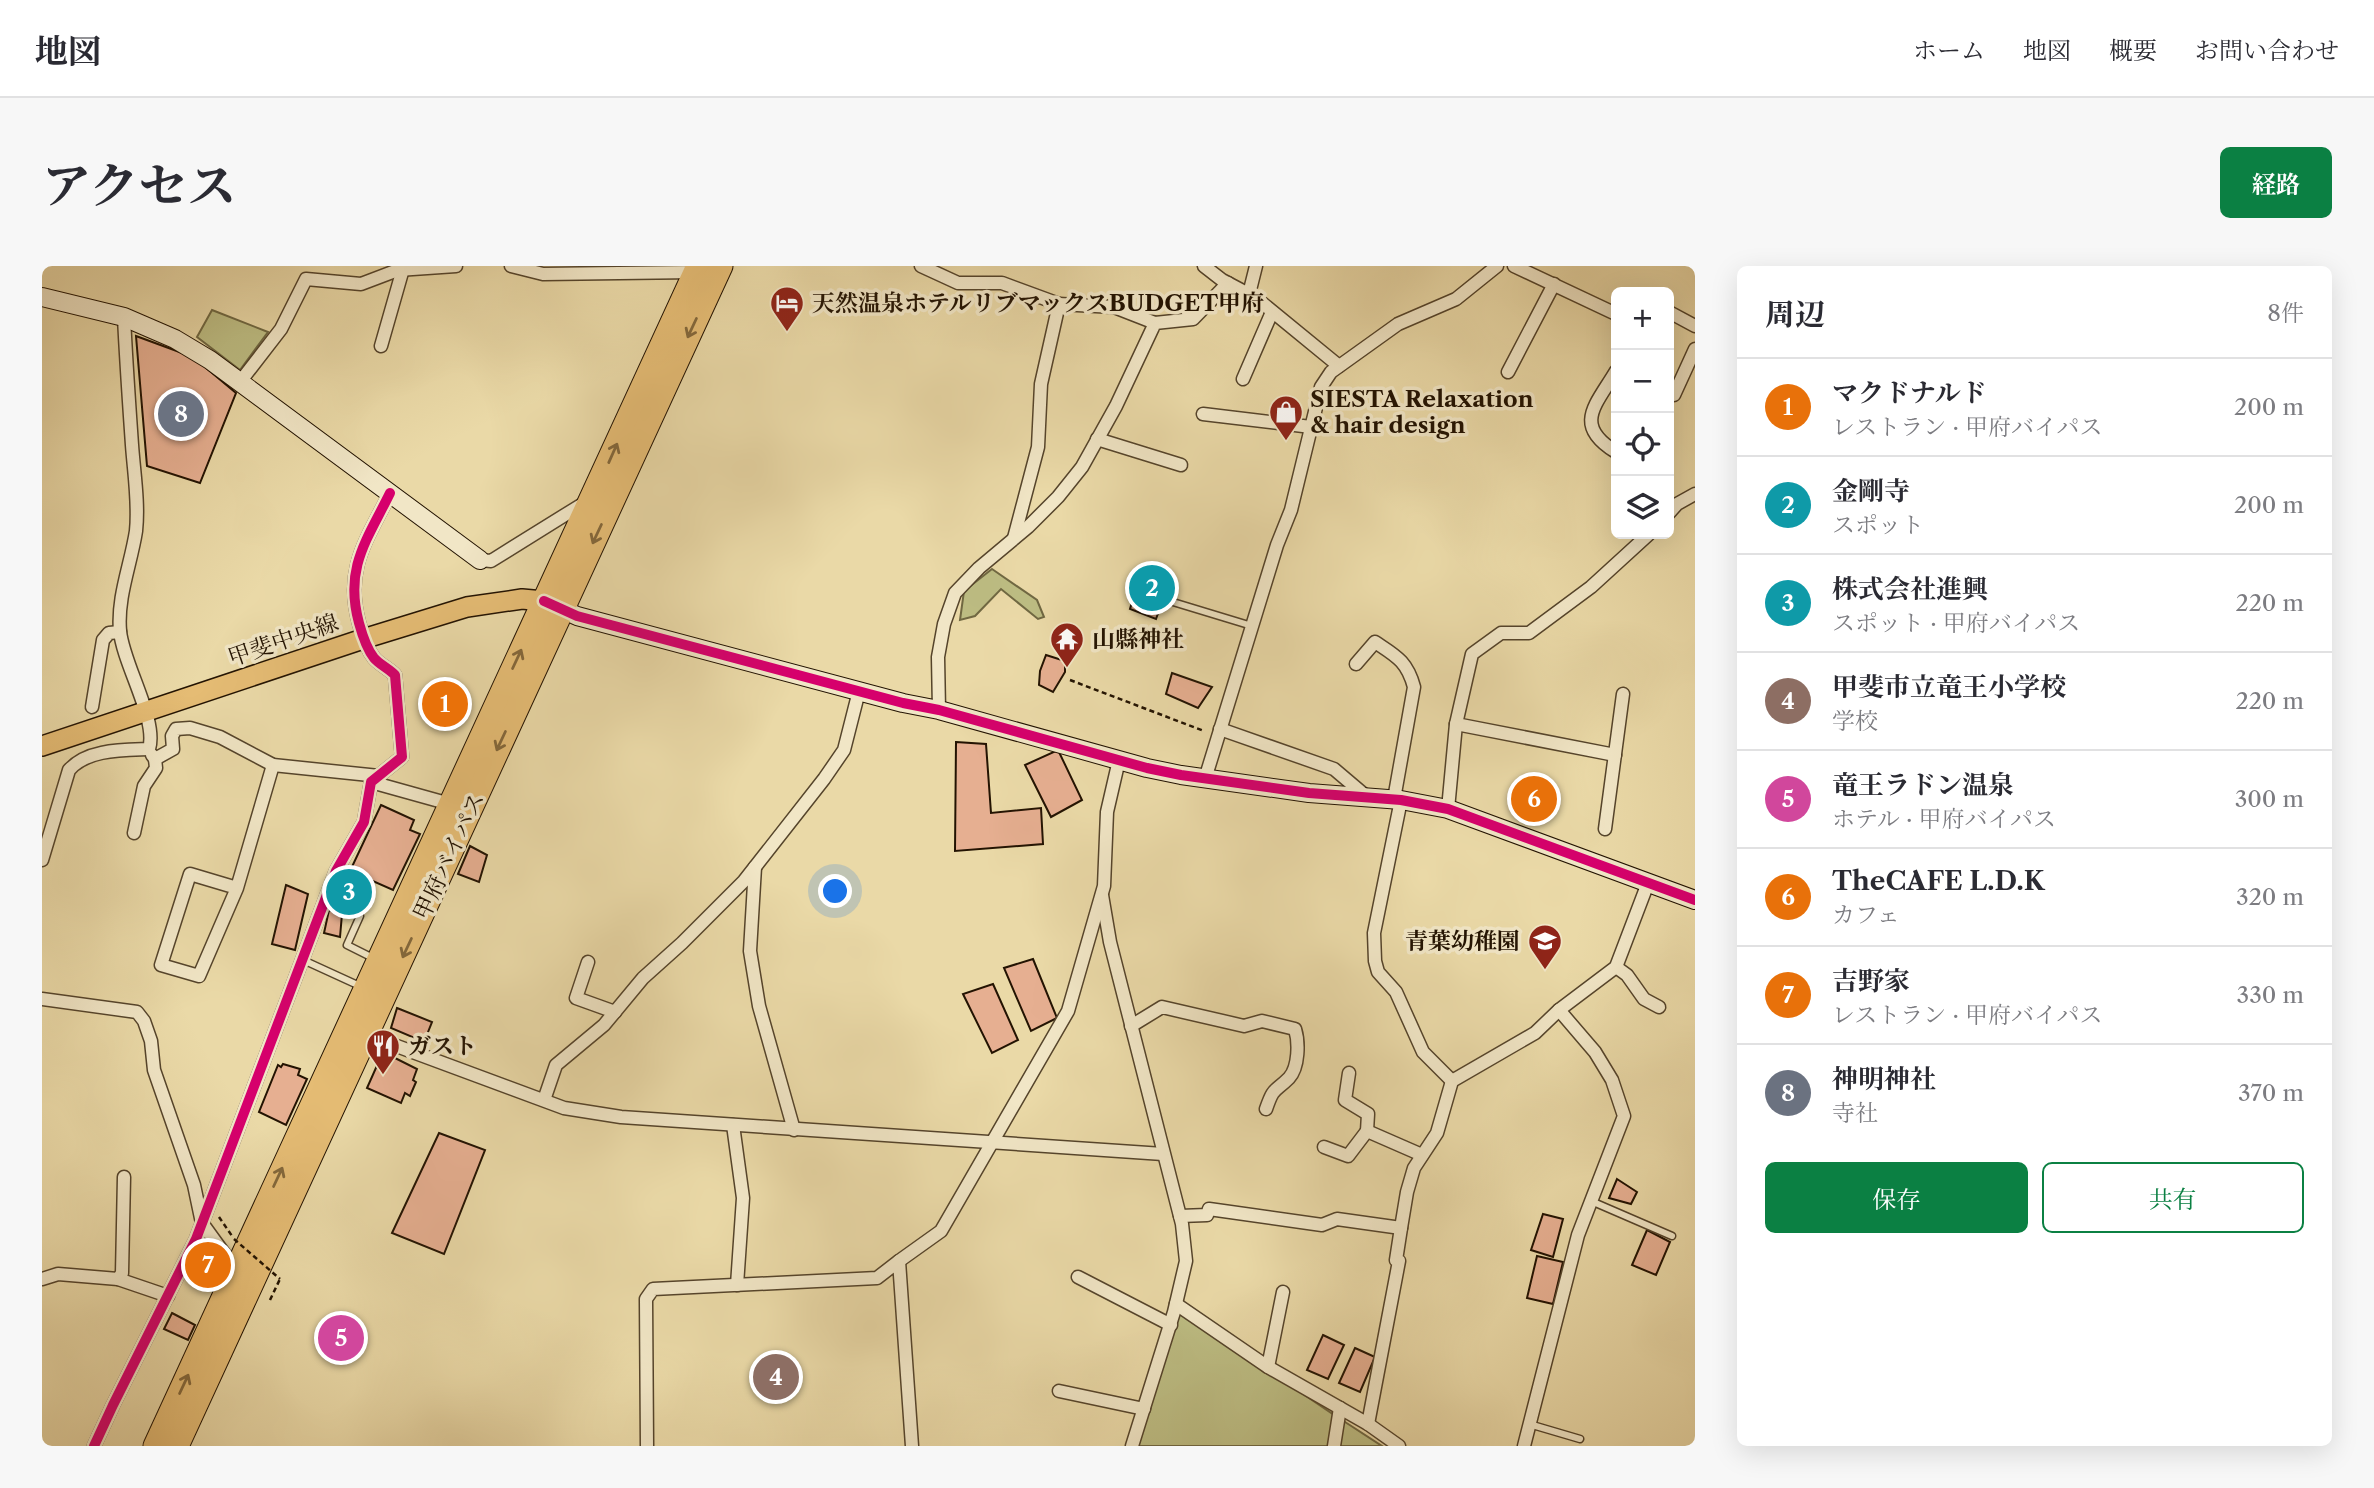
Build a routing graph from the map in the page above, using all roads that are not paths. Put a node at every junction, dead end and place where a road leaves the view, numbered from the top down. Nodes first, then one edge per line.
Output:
1 (456, 266) edge
2 (511, 266) edge
3 (721, 266) edge
4 (921, 266) edge
5 (1204, 266) edge
6 (1256, 266) edge
7 (1497, 266) edge
8 (1514, 266) edge
9 (403, 269) junction
10 (697, 269) edge
11 (569, 270) edge
12 (306, 272) edge
13 (1228, 283) junction
14 (1553, 284) junction
15 (1249, 294) junction
16 (42, 297) edge
17 (1059, 304) junction
18 (1272, 312) junction
19 (1611, 312) edge
20 (1674, 315) edge
21 (124, 317) junction
22 (1155, 323) junction
23 (1695, 326) edge
24 (381, 346) dead end
25 (1695, 349) edge
26 (1339, 366) junction
27 (1508, 372) dead end
28 (1244, 379) dead end
29 (240, 383) junction
30 (1611, 390) edge
31 (1674, 395) dead end
32 (1203, 414) dead end
33 (1311, 427) junction
34 (1097, 439) junction
35 (1611, 449) edge
36 (1181, 465) dead end
37 (390, 493) junction
38 (1695, 495) edge
39 (589, 505) junction
40 (1674, 507) edge
41 (1014, 538) junction
42 (1644, 539) edge
43 (480, 560) joint
44 (1163, 600) dead end
45 (553, 605) junction
46 (1252, 626) junction
47 (120, 632) junction
48 (363, 639) junction
49 (1356, 664) dead end
50 (859, 691) junction
51 (1623, 694) dead end
52 (92, 707) dead end
53 (939, 710) junction
54 (145, 712) junction
55 (1456, 724) junction
56 (1219, 732) junction
57 (42, 746) edge
58 (152, 754) junction
59 (1615, 755) junction
60 (1119, 760) junction
61 (273, 765) junction
62 (375, 779) junction
63 (1205, 779) junction
64 (1367, 797) junction
65 (1398, 800) junction
66 (450, 804) junction
67 (1448, 809) junction
68 (1605, 829) dead end
69 (134, 833) dead end
70 (43, 854) edge
71 (755, 867) junction
72 (1648, 883) junction
73 (237, 888) junction
74 (1102, 895) junction
75 (1695, 900) edge
76 (360, 916) dead end
77 (303, 960) junction
78 (378, 961) junction
79 (588, 962) dead end
80 (1616, 967) junction
81 (365, 988) junction
82 (42, 999) edge
83 (1659, 1007) dead end
84 (1559, 1010) junction
85 (615, 1012) junction
86 (1131, 1026) junction
87 (367, 1035) junction
88 (1349, 1073) dead end
89 (1452, 1081) junction
90 (544, 1100) junction
91 (1266, 1109) dead end
92 (733, 1125) junction
93 (794, 1130) junction
94 (1367, 1130) junction
95 (992, 1141) junction
96 (1324, 1147) dead end
97 (1163, 1154) junction
98 (1422, 1155) junction
99 (124, 1177) dead end
100 (1591, 1201) junction
101 (1180, 1216) junction
102 (202, 1223) junction
103 (1401, 1228) junction
104 (1672, 1236) dead end
105 (900, 1261) junction
106 (236, 1270) junction
107 (1078, 1277) dead end
108 (42, 1279) edge
109 (118, 1279) junction
110 (737, 1285) junction
111 (1283, 1292) dead end
112 (168, 1296) junction
113 (1176, 1304) junction
114 (1171, 1325) junction
115 (1268, 1367) junction
116 (1059, 1391) dead end
117 (1340, 1408) junction
118 (1144, 1409) junction
119 (1368, 1423) junction
120 (1529, 1424) junction
121 (1580, 1438) dead end
122 (94, 1446) edge
123 (155, 1446) edge
124 (177, 1446) edge
125 (646, 1446) edge
126 (912, 1446) edge
127 (1132, 1446) edge
128 (1334, 1446) edge
129 (1399, 1446) edge
130 (1524, 1446) edge

1 - 9 street
2 - 11 street
3 -> 45 highway, 甲府バイパス
4 - 17 street
5 - 13 street
6 - 15 street
7 - 26 street
8 - 14 street
9 - 12 street
9 - 24 street
10 - 11 street
39 -> 10 highway, 甲府バイパス
12 - 29 street
13 - 15 street
13 - 22 street
14 - 19 street
14 - 27 street
15 - 18 street
16 - 21 street
17 - 22 street
17 - 41 street
18 - 26 street
18 - 28 street
20 - 23 street
21 - 29 street
21 - 47 street
22 - 34 street
25 - 31 street
26 - 33 street
29 - 37 street
30 - 35 street
32 - 33 street
33 - 46 street
34 - 36 street
34 - 41 street
37 - 43 street
37 - 48 street
38 - 40 street
39 - 43 street
39 - 45 highway, 甲府バイパス
41 - 53 street
42 - 55 street
44 - 46 lane
45 - 48 main road, 甲斐中央線
45 - 50 street
66 -> 45 highway, 甲府バイパス
45 -> 87 highway, 甲府バイパス
46 - 56 street
47 - 52 street
47 - 54 street
48 - 54 main road, 甲斐中央線
48 - 62 street
49 - 65 street
50 - 53 street
50 - 71 street
51 - 59 street
53 - 60 street
54 - 57 main road, 甲斐中央線
54 - 58 street
55 - 59 street
55 - 67 street
56 - 63 street
56 - 64 street
58 - 61 street
58 - 69 street
58 - 70 street
59 - 68 street
60 - 63 street
60 - 74 street
61 - 62 street
61 - 73 street
62 - 66 street
62 - 77 street
63 - 64 street
64 - 65 street
65 - 67 street
65 - 89 street
66 - 78 highway, 甲府バイパス
67 - 72 street
71 - 85 street
71 - 93 street
72 - 75 street
72 - 80 street
73 - 73 street
74 - 86 street
74 - 95 street
76 - 78 lane
77 - 81 lane
77 - 102 street
78 - 81 highway, 甲府バイパス
79 - 85 street
80 - 83 street
80 - 84 street
106 -> 81 highway, 甲府バイパス
82 - 102 street
84 - 89 street
84 - 100 street
85 - 90 street
86 - 91 street
86 - 97 street
87 - 90 street
87 - 124 highway, 甲府バイパス
88 - 94 street
89 - 98 street
90 - 92 street
92 - 93 street
92 - 110 street
93 - 95 street
94 - 96 street
94 - 98 street
95 - 97 street
95 - 105 street
97 - 101 street
98 - 103 street
99 - 109 street
100 - 104 lane
100 - 120 street
101 - 103 street
101 - 113 street
102 - 106 street
102 - 112 street
103 - 119 street
105 - 110 street
105 - 126 street
123 -> 106 highway, 甲府バイパス
107 - 114 street
108 - 109 street
109 - 112 street
110 - 125 street
111 - 115 street
112 - 122 street
113 - 114 street
113 - 115 street
114 - 118 street
115 - 117 street
116 - 118 street
117 - 119 street
117 - 128 street
118 - 127 street
119 - 129 street
120 - 121 lane
120 - 130 street

